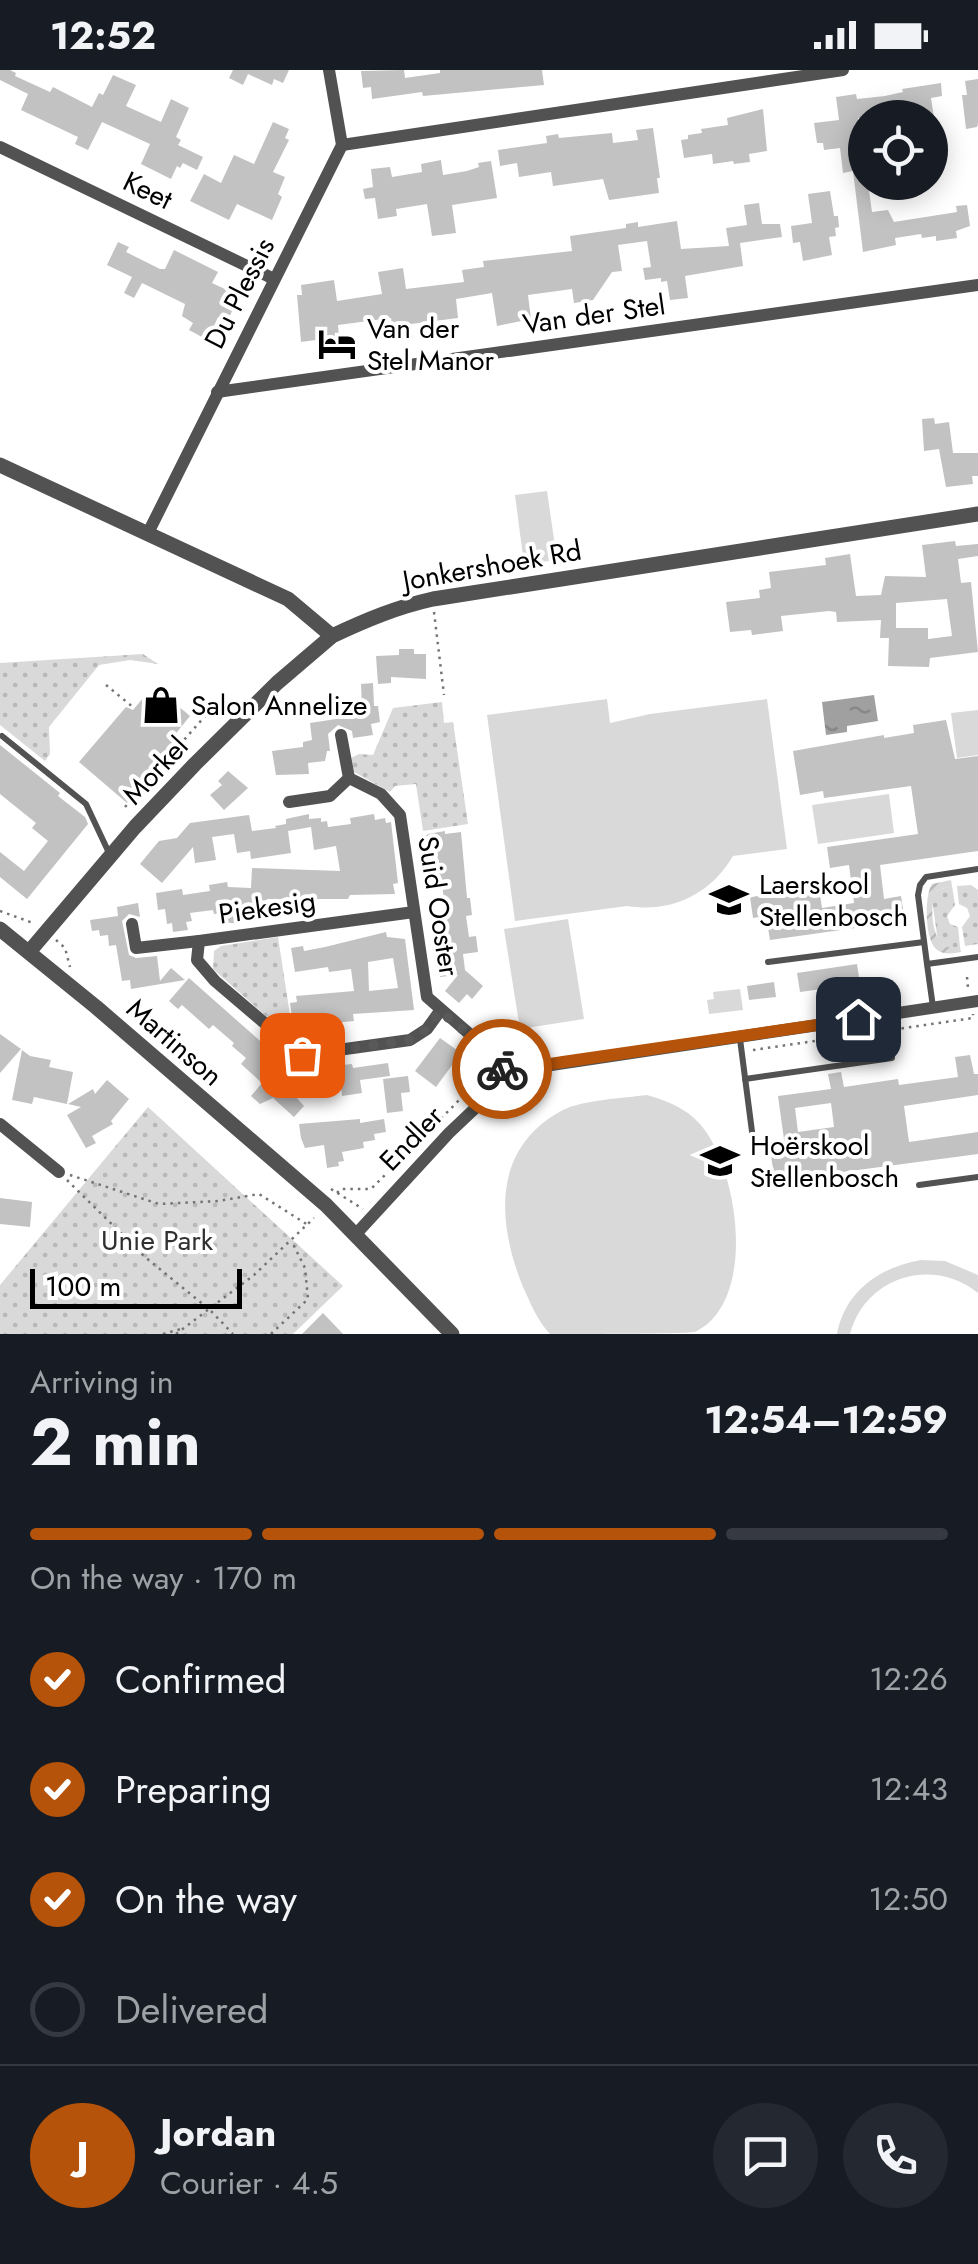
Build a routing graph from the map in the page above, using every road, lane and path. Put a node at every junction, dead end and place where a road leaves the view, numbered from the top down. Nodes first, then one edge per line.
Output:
1 (329, 70) edge
2 (730, 70) edge
3 (843, 70) edge
4 (733, 86) junction
5 (342, 145) junction
6 (0, 147) edge
7 (274, 279) junction
8 (978, 285) edge
9 (217, 392) junction
10 (0, 466) edge
11 (978, 514) edge
12 (148, 533) junction
13 (434, 611) dead end
14 (332, 636) junction
15 (106, 685) dead end
16 (444, 695) dead end
17 (134, 708) dead end
18 (206, 715) dead end
19 (341, 735) dead end
20 (2, 736) edge
21 (175, 748) junction
22 (187, 758) dead end
23 (349, 778) junction
24 (288, 802) dead end
25 (125, 807) dead end
26 (110, 856) junction
27 (978, 869) edge
28 (0, 911) edge
29 (414, 912) junction
30 (132, 924) dead end
31 (39, 926) dead end
32 (0, 929) edge
33 (198, 942) junction
34 (924, 942) junction
35 (29, 952) junction
36 (978, 957) edge
37 (768, 962) dead end
38 (927, 964) junction
39 (967, 977) dead end
40 (974, 998) edge
41 (933, 1008) junction
42 (440, 1011) junction
43 (973, 1018) dead end
44 (739, 1036) junction
45 (748, 1051) dead end
46 (892, 1058) dead end
47 (489, 1070) dead end
48 (508, 1079) junction
49 (745, 1079) junction
50 (0, 1124) edge
51 (754, 1146) dead end
52 (59, 1172) junction
53 (978, 1177) edge
54 (919, 1186) dead end
55 (372, 1217) junction
56 (314, 1218) dead end
57 (308, 1225) junction
58 (356, 1234) junction
59 (291, 1241) junction
60 (210, 1310) junction
61 (188, 1328) junction
62 (163, 1334) edge
63 (176, 1334) edge
64 (233, 1334) edge
65 (271, 1334) edge
66 (452, 1334) edge

1 - 5 street
2 - 4 street
3 - 4 street
4 - 5 street
5 - 7 street, Du Plessis
6 - 7 street, Keet
7 - 9 street, Du Plessis
8 - 9 street, Van der Stel
9 - 12 street, Du Plessis
10 - 12 street
11 - 14 street, Jonkershoek Rd
12 - 14 street
13 - 16 path
14 - 26 street, Morkel
15 - 17 path
18 - 21 path
19 - 23 street
20 - 26 lane
21 - 22 path
21 - 25 path
23 - 24 street
23 - 29 street, Suid Ooster
26 - 35 street, Morkel
27 - 34 lane
28 - 31 path
29 - 33 street, Piekesig
29 - 42 street, Suid Ooster
30 - 33 street
32 - 35 street, Martinson
33 - 42 street, Piekesig
34 - 37 lane
34 - 38 lane
35 - 58 street, Martinson
36 - 38 lane
38 - 41 lane
39 - 40 path
40 - 41 street, Endler
41 - 44 street, Endler
42 - 48 street, Suid Ooster
43 - 45 path
44 - 48 street, Endler
44 - 49 lane
46 - 49 lane
47 - 55 path
48 - 55 street, Endler
49 - 51 lane
50 - 52 street
52 - 57 path
52 - 60 path
53 - 54 lane
55 - 58 street, Endler
56 - 57 path
57 - 59 path
58 - 66 street, Martinson
59 - 60 path
59 - 65 path
60 - 61 path
60 - 64 path
61 - 62 path
61 - 63 path

